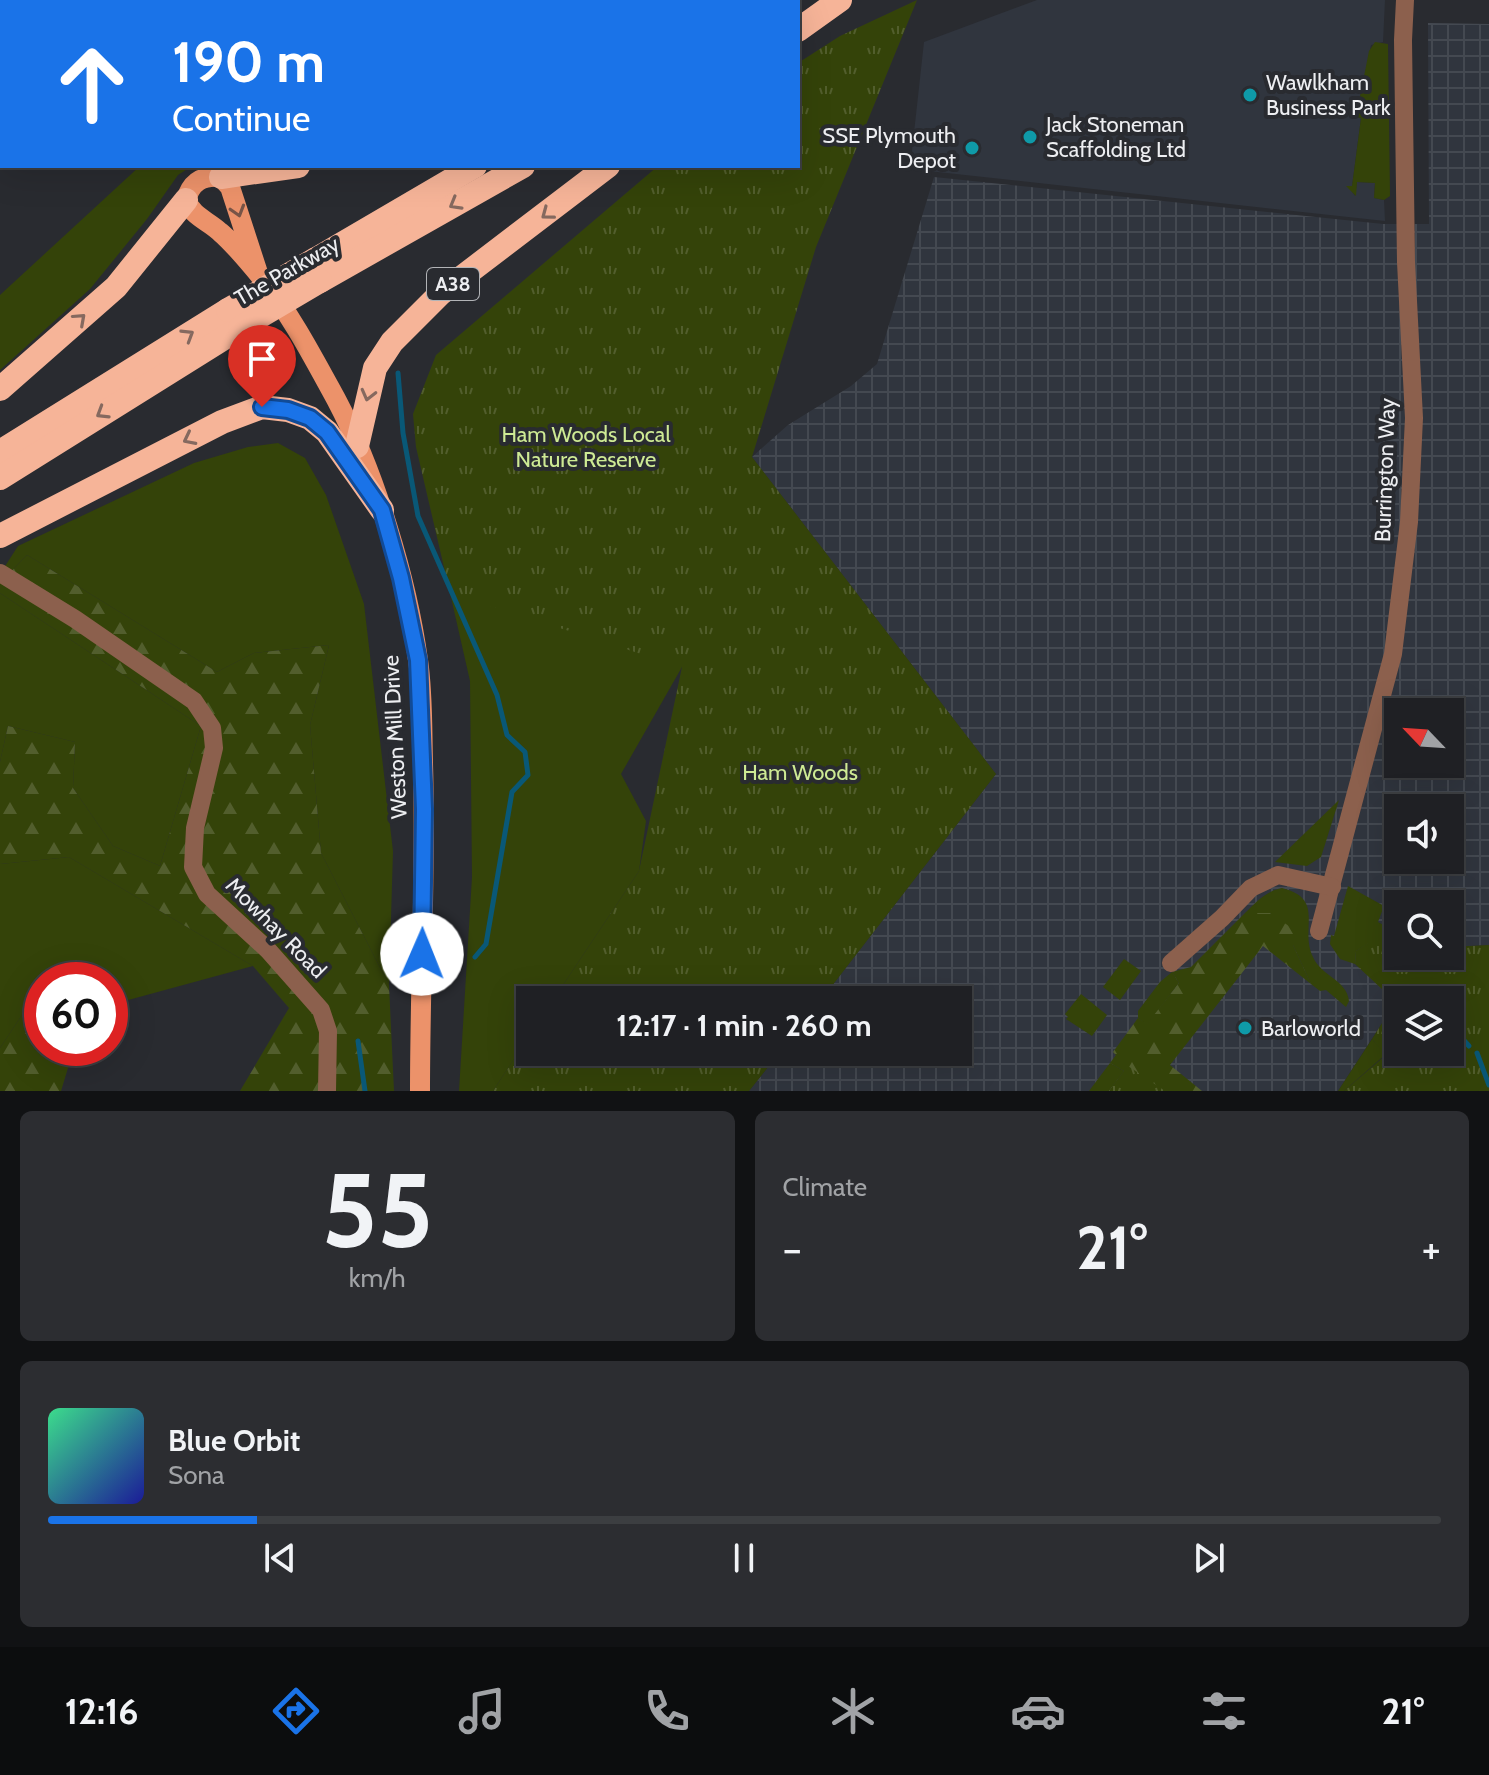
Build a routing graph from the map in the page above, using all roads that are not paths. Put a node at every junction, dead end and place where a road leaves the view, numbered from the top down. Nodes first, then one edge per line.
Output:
1 (839, 0) edge
2 (1405, 0) edge
3 (800, 20) edge
4 (800, 29) edge
5 (284, 168) edge
6 (472, 168) edge
7 (519, 168) edge
8 (605, 168) edge
9 (221, 177) junction
10 (186, 200) junction
11 (318, 270) junction
12 (258, 273) junction
13 (234, 319) junction
14 (0, 389) edge
15 (357, 446) junction
16 (0, 452) edge
17 (0, 478) edge
18 (382, 510) junction
19 (0, 536) edge
20 (0, 573) edge
21 (1332, 887) junction
22 (1319, 931) dead end
23 (1171, 963) dead end
24 (327, 1091) edge
25 (420, 1091) edge

1 - 3 highway
1 - 4 highway
2 - 21 street, Burrington Way
5 - 9 highway
6 - 11 highway, The Parkway
7 -> 11 highway, The Parkway
8 -> 15 highway, A38
9 - 10 main road
9 -> 12 main road
10 - 12 main road
14 -> 10 highway
11 - 13 highway, The Parkway, bridge
12 - 15 main road, Weston Mill Drive
16 -> 13 highway, The Parkway
13 -> 17 highway, The Parkway
15 - 18 main road, Weston Mill Drive
18 -> 19 highway
18 - 25 main road, Weston Mill Drive
20 - 24 street, Mowhay Road
21 - 22 street, Burrington Way
21 - 23 street

